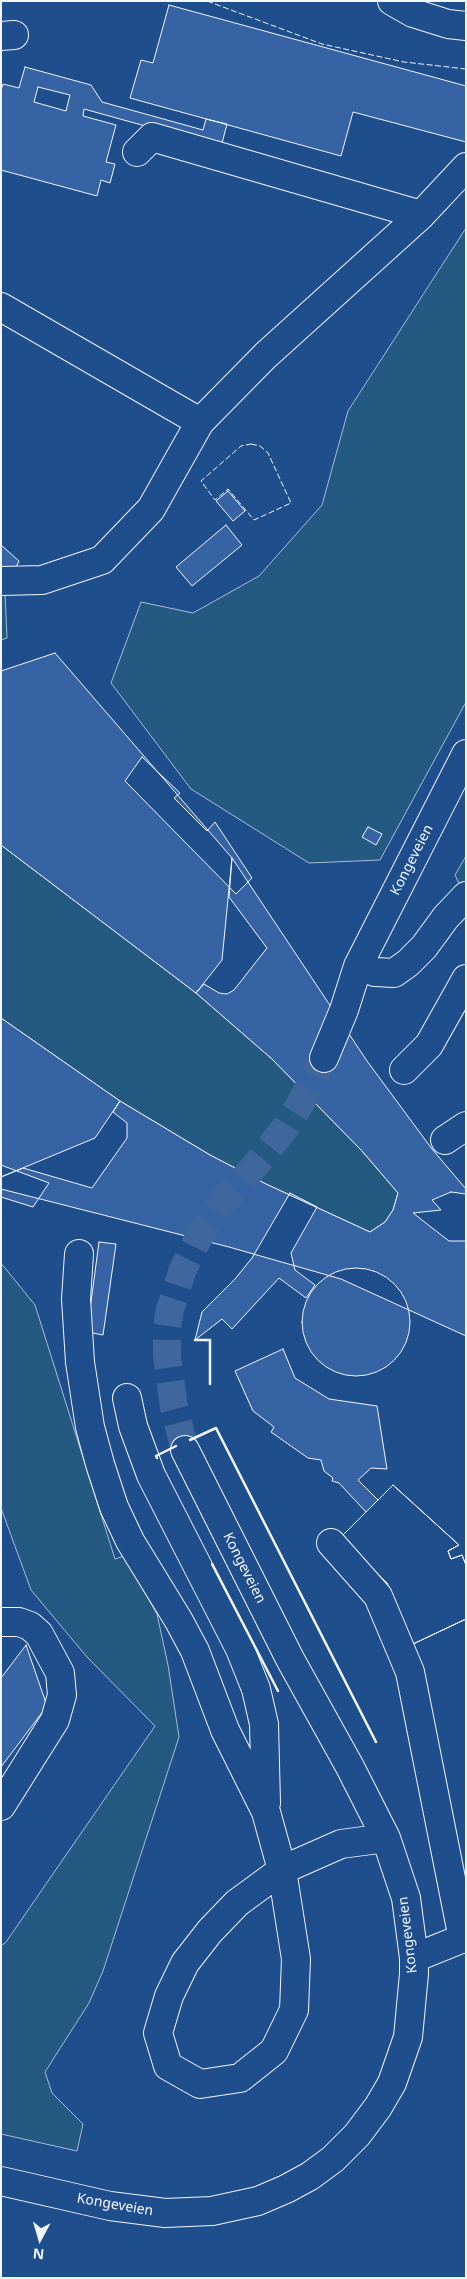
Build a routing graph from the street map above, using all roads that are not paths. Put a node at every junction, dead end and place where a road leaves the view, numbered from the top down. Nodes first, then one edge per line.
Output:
1 (392, 1) edge
2 (466, 26) edge
3 (137, 152) dead end
4 (466, 167) edge
5 (421, 215) junction
6 (1, 307) edge
7 (200, 422) junction
8 (1, 581) edge
9 (466, 754) edge
10 (466, 896) edge
11 (358, 966) junction
12 (466, 979) edge
13 (324, 1058) tunnel mouth
14 (404, 1070) dead end
15 (79, 1254) dead end
16 (127, 1398) dead end
17 (186, 1450) tunnel mouth
18 (331, 1544) dead end
19 (1, 1622) edge
20 (1, 1806) edge
21 (266, 1812) junction
22 (386, 1838) junction
23 (282, 1870) junction
24 (464, 1938) edge
25 (414, 1958) junction
26 (1, 2181) edge

1 - 2 street
3 - 5 street
4 - 5 street
5 - 7 street
6 - 7 street
7 - 8 street
9 - 11 street, Kongeveien
10 - 11 street
11 - 13 street, Kongeveien
12 - 14 street
15 - 21 street
16 - 21 street
17 - 22 street, Kongeveien
18 - 24 street
19 - 20 street
21 - 23 street
22 - 23 street
22 - 25 street, Kongeveien
23 - 23 street
24 - 25 street
25 - 26 street, Kongeveien

